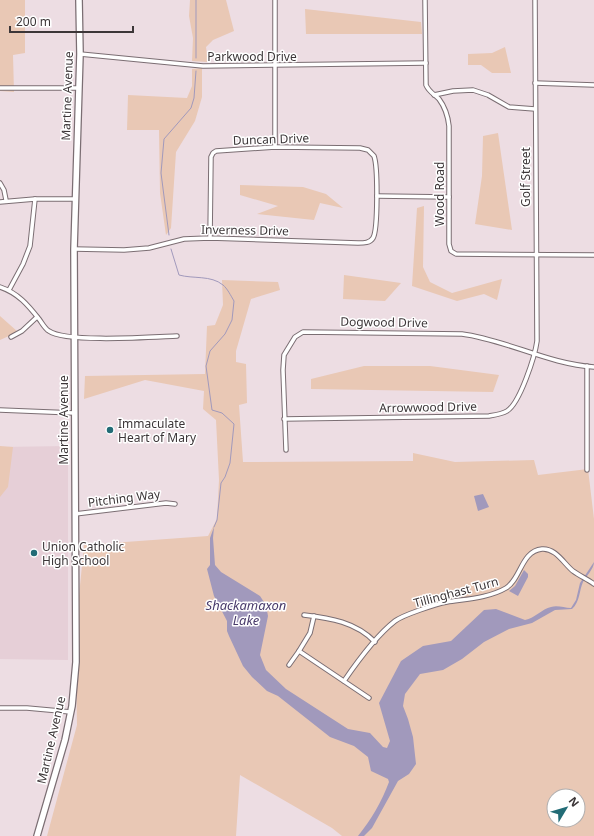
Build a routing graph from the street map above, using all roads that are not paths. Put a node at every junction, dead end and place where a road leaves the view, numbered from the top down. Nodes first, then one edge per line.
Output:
1 (79, 0) edge
2 (275, 0) edge
3 (425, 0) edge
4 (535, 0) edge
5 (80, 54) junction
6 (426, 63) junction
7 (274, 67) junction
8 (535, 83) junction
9 (594, 85) edge
10 (0, 88) edge
11 (78, 88) junction
12 (434, 96) junction
13 (535, 109) junction
14 (275, 147) junction
15 (0, 182) edge
16 (377, 196) junction
17 (449, 197) junction
18 (35, 198) junction
19 (75, 199) junction
20 (6, 200) junction
21 (0, 202) edge
22 (210, 238) junction
23 (74, 249) junction
24 (536, 255) junction
25 (594, 256) edge
26 (0, 287) edge
27 (9, 290) junction
28 (37, 317) junction
29 (177, 336) dead end
30 (11, 337) dead end
31 (74, 338) junction
32 (535, 353) junction
33 (586, 366) junction
34 (594, 367) edge
35 (0, 410) edge
36 (74, 414) junction
37 (284, 419) junction
38 (286, 450) dead end
39 (587, 470) dead end
40 (175, 504) dead end
41 (75, 514) junction
42 (594, 584) edge
43 (304, 615) dead end
44 (314, 616) junction
45 (375, 642) junction
46 (299, 650) junction
47 (289, 665) dead end
48 (344, 681) junction
49 (368, 698) dead end
50 (0, 708) edge
51 (71, 712) junction
52 (37, 836) edge

1 - 5 main road, Martine Avenue
2 - 7 street
3 - 6 street, Wood Road
4 - 8 street, Golf Street
5 - 7 street, Parkwood Drive
5 - 11 main road, Martine Avenue
6 - 7 street, Parkwood Drive
6 - 12 street, Wood Road
7 - 14 street
8 - 9 street
8 - 13 street, Golf Street
10 - 11 street
11 - 19 main road, Martine Avenue
12 - 13 street
12 - 17 street, Wood Road
13 - 24 street, Golf Street
14 - 16 street, Duncan Drive
14 - 22 street, Duncan Drive
15 - 20 street
16 - 17 street
16 - 22 street, Inverness Drive
17 - 24 street, Wood Road
18 - 19 street
18 - 20 street
18 - 27 street
19 - 23 main road, Martine Avenue
20 - 21 street
22 - 23 street, Inverness Drive
23 - 31 main road, Martine Avenue
24 - 25 street, Wood Road
24 - 32 street, Golf Street
26 - 27 street
27 - 28 street
28 - 30 street
28 - 31 street
29 - 31 street
31 - 36 main road, Martine Avenue
32 - 33 street, Dogwood Drive
32 - 37 street, Arrowwood Drive
32 - 37 street, Dogwood Drive
33 - 34 street, Dogwood Drive
33 - 39 street
35 - 36 street
36 - 41 main road, Martine Avenue
37 - 38 street, Dogwood Drive
40 - 41 street, Pitching Way
41 - 51 main road, Martine Avenue
42 - 45 street, Tillinghast Turn
43 - 44 street
44 - 45 street
44 - 46 street
45 - 48 street, Tillinghast Turn
46 - 47 street
46 - 48 street
48 - 49 street
50 - 51 street
51 - 52 main road, Martine Avenue

